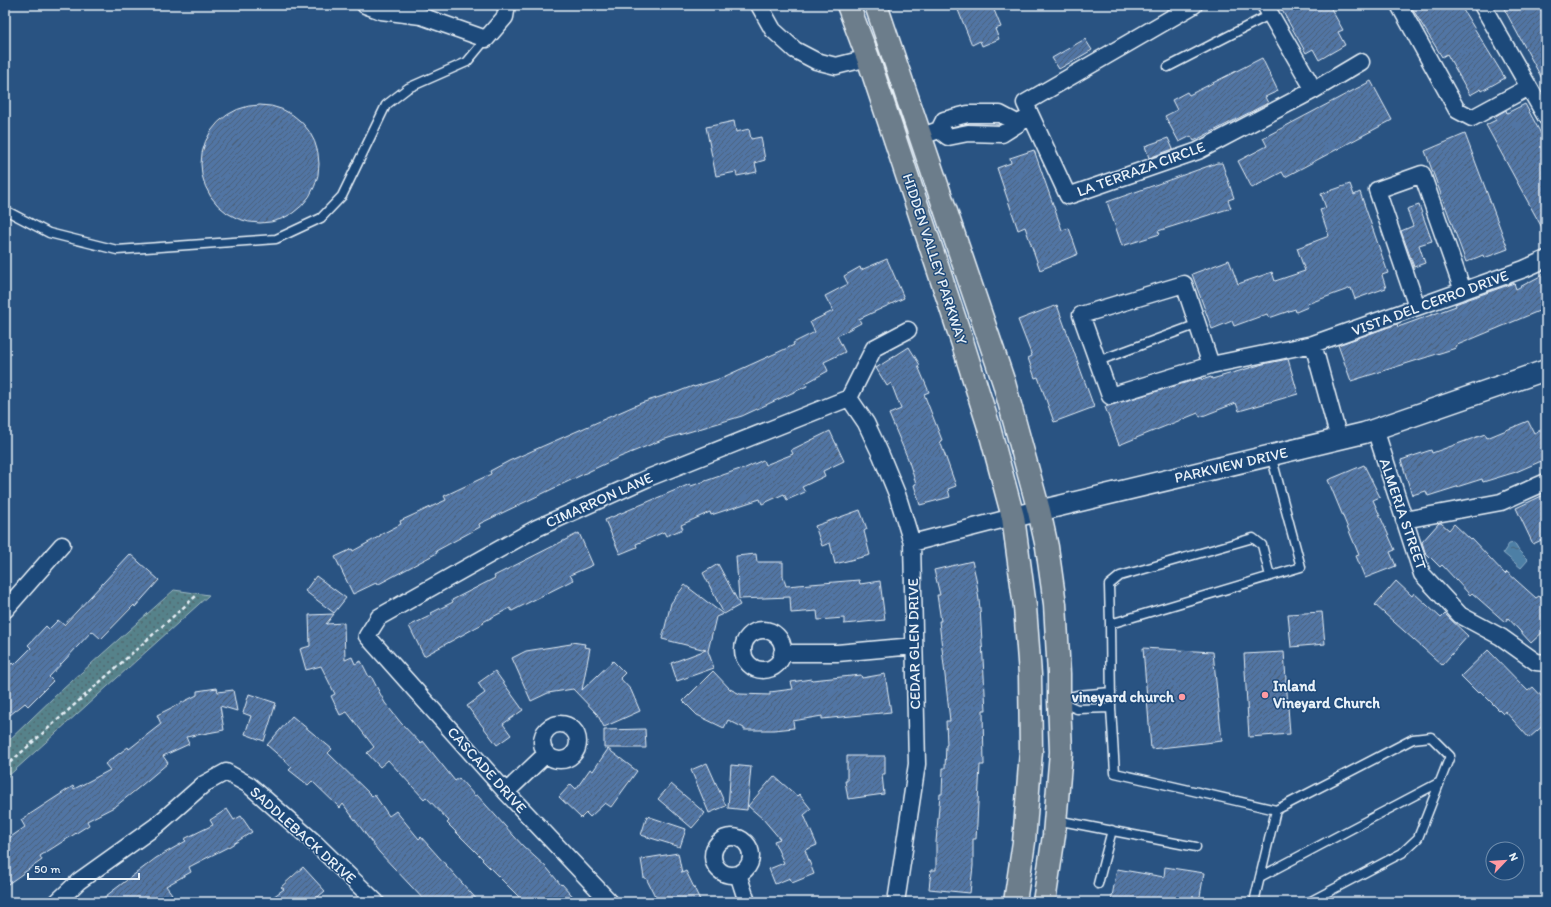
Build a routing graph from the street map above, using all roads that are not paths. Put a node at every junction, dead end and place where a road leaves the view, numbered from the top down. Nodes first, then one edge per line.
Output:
1 (365, 5) edge
2 (506, 5) edge
3 (759, 5) edge
4 (848, 5) edge
5 (861, 5) edge
6 (876, 5) edge
7 (1194, 5) edge
8 (1399, 5) edge
9 (1482, 5) edge
10 (1268, 10) edge
11 (858, 30) junction
12 (486, 40) junction
13 (868, 58) junction
14 (1361, 62) dead end
15 (1168, 67) dead end
16 (1529, 87) junction
17 (1314, 90) junction
18 (986, 114) junction
19 (1546, 117) edge
20 (1024, 120) junction
21 (930, 133) junction
22 (989, 133) junction
23 (918, 206) junction
24 (5, 210) edge
25 (1546, 259) edge
26 (1463, 290) junction
27 (1418, 307) junction
28 (1198, 324) junction
29 (908, 330) dead end
30 (1313, 344) junction
31 (1098, 361) junction
32 (1212, 365) junction
33 (1546, 370) edge
34 (849, 398) junction
35 (1375, 429) junction
36 (1339, 439) junction
37 (1270, 455) junction
38 (1546, 482) edge
39 (1040, 510) junction
40 (1013, 517) junction
41 (1404, 520) junction
42 (912, 543) junction
43 (62, 545) dead end
44 (1270, 576) junction
45 (5, 610) edge
46 (1110, 624) junction
47 (368, 636) joint
48 (914, 646) junction
49 (782, 653) dead end
50 (1541, 663) edge
51 (1111, 692) junction
52 (1059, 701) junction
53 (1111, 708) junction
54 (546, 754) dead end
55 (1440, 782) junction
56 (506, 792) junction
57 (1276, 810) junction
58 (1055, 820) junction
59 (1112, 830) junction
60 (1196, 847) dead end
61 (738, 874) dead end
62 (1260, 877) junction
63 (1098, 884) dead end
64 (57, 902) edge
65 (376, 902) edge
66 (610, 902) edge
67 (747, 902) edge
68 (896, 902) edge
69 (1015, 902) edge
70 (1044, 902) edge
71 (1254, 902) edge
72 (1309, 902) edge

1 - 12 street
2 - 12 street
3 - 13 street
4 - 11 main road, HIDDEN VALLEY PARKWAY
5 - 11 main road
6 - 21 main road, HIDDEN VALLEY PARKWAY
7 - 20 street, LA TERRAZA CIRCLE
8 - 16 street
9 - 16 street
10 - 15 lane
10 - 17 street
11 - 13 main road, HIDDEN VALLEY PARKWAY
12 - 24 lane
13 - 23 main road, HIDDEN VALLEY PARKWAY
14 - 17 street, LA TERRAZA CIRCLE
16 - 19 street
17 - 20 street, LA TERRAZA CIRCLE
18 - 20 street
18 - 21 street
18 - 22 street
20 - 22 street
21 - 22 street
21 - 23 main road
21 - 39 main road, HIDDEN VALLEY PARKWAY
23 - 40 main road, HIDDEN VALLEY PARKWAY
25 - 26 street, VISTA DEL CERRO DRIVE
26 - 27 street, VISTA DEL CERRO DRIVE
26 - 27 street
27 - 30 street, VISTA DEL CERRO DRIVE
28 - 31 lane
28 - 31 street
28 - 32 street
29 - 34 street
30 - 32 street, VISTA DEL CERRO DRIVE
30 - 36 street
31 - 32 street, VISTA DEL CERRO DRIVE
33 - 35 street, PARKVIEW DRIVE
34 - 42 street, CEDAR GLEN DRIVE
34 - 47 street, CIMARRON LANE
35 - 36 street, PARKVIEW DRIVE
35 - 41 street, ALMERIA STREET
36 - 37 street, PARKVIEW DRIVE
37 - 39 street, PARKVIEW DRIVE
37 - 44 lane
38 - 41 street
39 - 40 street, PARKVIEW DRIVE
39 - 52 main road, HIDDEN VALLEY PARKWAY
40 - 42 street, PARKVIEW DRIVE
40 - 69 main road, HIDDEN VALLEY PARKWAY
41 - 50 street, ALMERIA STREET
42 - 48 street, CEDAR GLEN DRIVE
43 - 45 street
44 - 46 lane
44 - 46 lane
46 - 51 lane
47 - 56 street, CASCADE DRIVE
48 - 49 street
48 - 68 street, CEDAR GLEN DRIVE
51 - 52 lane
51 - 53 lane
52 - 53 lane
52 - 58 main road, HIDDEN VALLEY PARKWAY
53 - 57 lane
54 - 56 street
55 - 57 lane
55 - 62 lane
55 - 72 lane
56 - 66 street, CASCADE DRIVE
57 - 62 lane
58 - 59 lane
58 - 70 main road, HIDDEN VALLEY PARKWAY
59 - 60 lane
59 - 63 lane
61 - 67 street
62 - 71 lane
64 - 65 street, SADDLEBACK DRIVE

